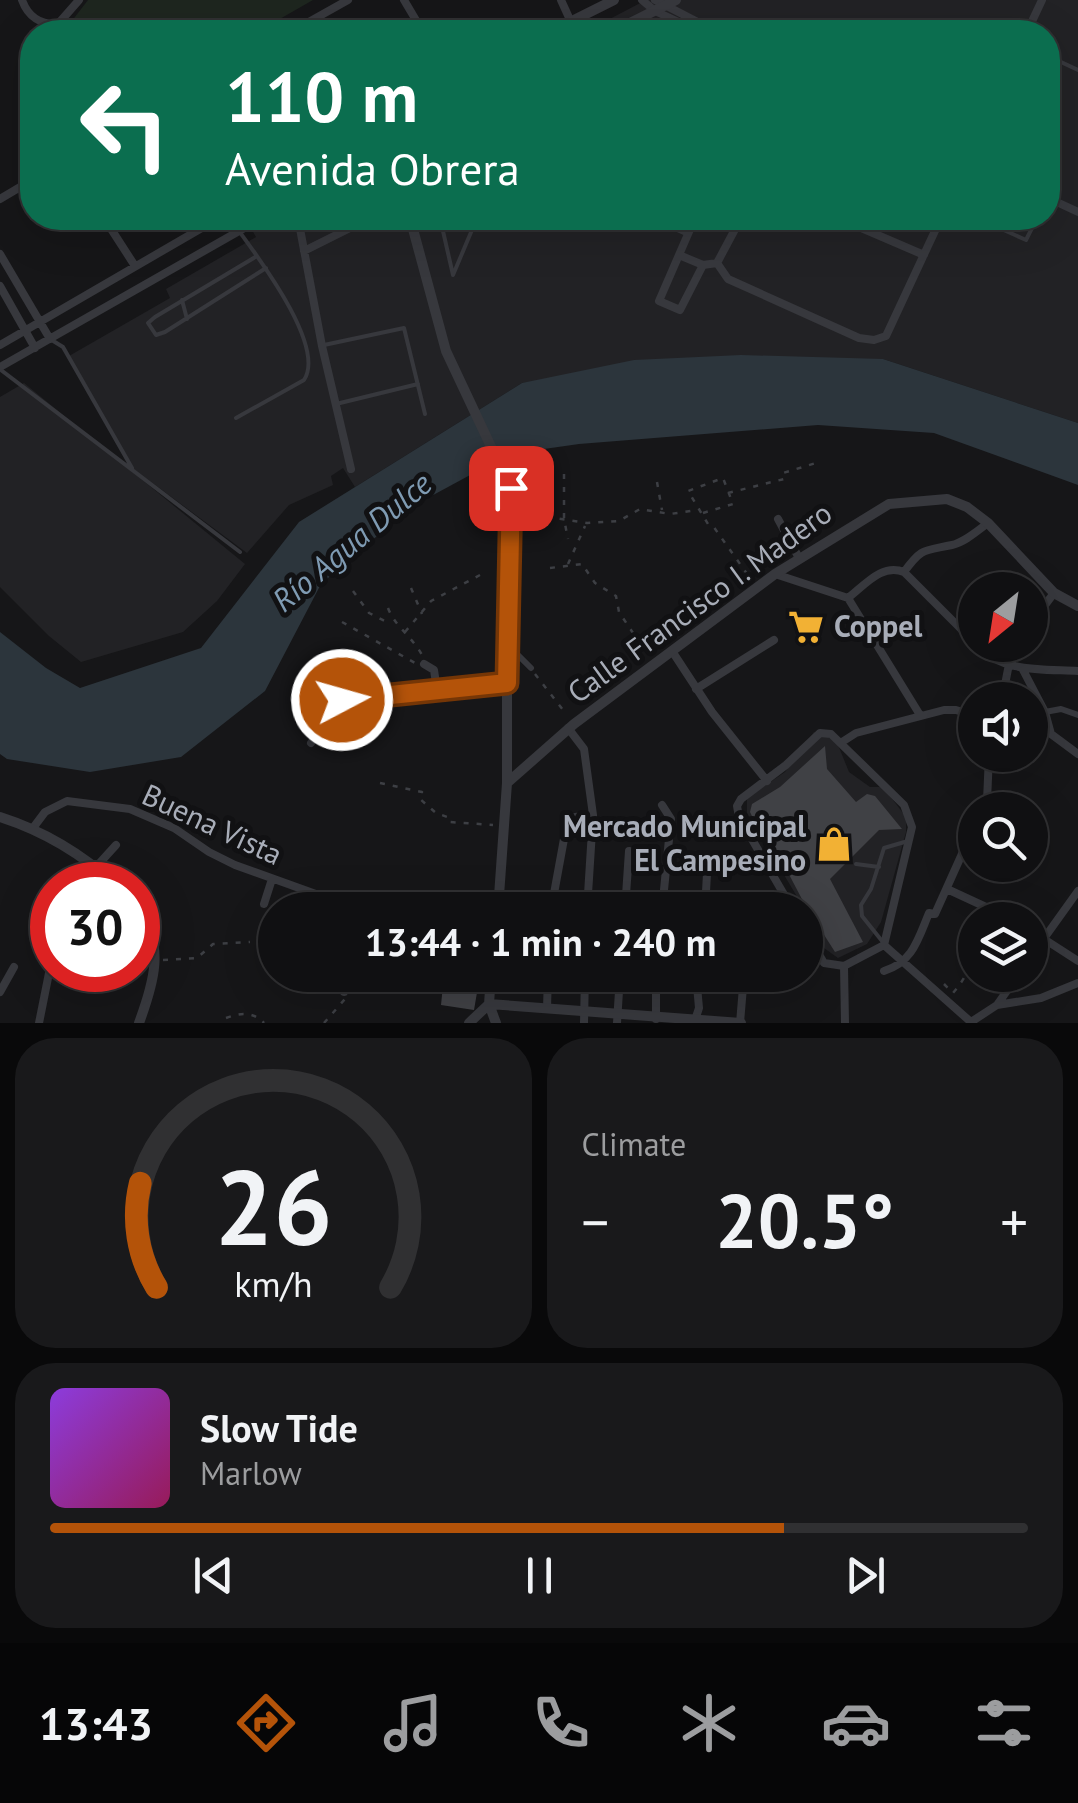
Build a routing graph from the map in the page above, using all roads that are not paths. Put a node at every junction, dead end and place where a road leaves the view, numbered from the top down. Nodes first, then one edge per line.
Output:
1 (22, 0) edge
2 (79, 0) edge
3 (348, 0) edge
4 (614, 0) edge
5 (642, 0) edge
6 (676, 0) edge
7 (658, 6) edge
8 (38, 20) edge
9 (62, 20) edge
10 (313, 20) edge
11 (575, 20) edge
12 (633, 20) edge
13 (681, 20) edge
14 (690, 20) edge
15 (112, 230) edge
16 (198, 230) edge
17 (300, 230) edge
18 (347, 230) edge
19 (413, 230) edge
20 (443, 230) edge
21 (472, 230) edge
22 (678, 230) edge
23 (690, 230) edge
24 (734, 230) edge
25 (866, 230) edge
26 (935, 230) edge
27 (1004, 230) edge
28 (1031, 230) edge
29 (239, 231) joint
30 (688, 234) junction
31 (304, 252) junction
32 (0, 254) edge
33 (156, 254) junction
34 (680, 255) junction
35 (924, 255) junction
36 (257, 256) junction
37 (716, 263) junction
38 (703, 265) junction
39 (134, 266) junction
40 (266, 268) junction
41 (166, 272) junction
42 (120, 275) junction
43 (0, 286) edge
44 (130, 293) junction
45 (182, 300) junction
46 (187, 319) junction
47 (40, 322) junction
48 (25, 330) junction
49 (50, 339) junction
50 (0, 345) edge
51 (322, 346) junction
52 (35, 348) junction
53 (0, 368) edge
54 (418, 384) junction
55 (336, 404) junction
56 (425, 414) dead end
57 (236, 418) dead end
58 (351, 469) dead end
59 (135, 472) junction
60 (778, 519) dead end
61 (988, 523) junction
62 (240, 552) dead end
63 (799, 558) junction
64 (904, 572) junction
65 (775, 574) junction
66 (1054, 593) junction
67 (848, 598) junction
68 (1048, 601) edge
69 (1078, 606) edge
70 (958, 626) edge
71 (774, 640) dead end
72 (506, 643) junction
73 (672, 650) junction
74 (1002, 662) edge
75 (424, 664) road end
76 (1009, 664) junction
77 (531, 668) road end
78 (1022, 668) junction
79 (1078, 671) edge
80 (1006, 682) edge
81 (1029, 682) edge
82 (507, 683) junction
83 (696, 689) junction
84 (438, 690) junction
85 (320, 698) dead end
86 (342, 700) junction
87 (958, 711) edge
88 (1048, 711) edge
89 (920, 715) junction
90 (1078, 716) edge
91 (1048, 721) edge
92 (571, 726) junction
93 (842, 742) junction
94 (311, 743) dead end
95 (1078, 754) edge
96 (767, 781) junction
97 (507, 783) junction
98 (662, 805) dead end
99 (593, 815) junction
100 (0, 818) edge
101 (33, 828) junction
102 (909, 841) junction
103 (116, 844) dead end
104 (629, 850) dead end
105 (708, 856) dead end
106 (89, 862) edge
107 (94, 862) edge
108 (856, 864) dead end
109 (958, 864) edge
110 (879, 867) junction
111 (272, 880) junction
112 (947, 890) junction
113 (1078, 891) edge
114 (268, 892) edge
115 (308, 892) edge
116 (499, 892) edge
117 (554, 892) edge
118 (588, 892) edge
119 (626, 892) edge
120 (664, 892) edge
121 (706, 892) edge
122 (783, 892) edge
123 (974, 902) edge
124 (1069, 902) junction
125 (1078, 909) edge
126 (1048, 931) edge
127 (1048, 941) edge
128 (884, 945) junction
129 (823, 961) edge
130 (1078, 961) edge
131 (903, 963) junction
132 (844, 966) junction
133 (14, 967) dead end
134 (884, 971) dead end
135 (1078, 984) edge
136 (0, 992) edge
137 (46, 992) edge
138 (151, 992) edge
139 (489, 992) edge
140 (547, 992) edge
141 (585, 992) edge
142 (619, 992) edge
143 (656, 992) edge
144 (697, 992) edge
145 (743, 992) edge
146 (1006, 992) edge
147 (488, 1004) junction
148 (997, 1005) junction
149 (547, 1008) junction
150 (584, 1018) edge
151 (617, 1019) edge
152 (656, 1021) edge
153 (694, 1021) edge
154 (972, 1022) edge
155 (40, 1023) edge
156 (140, 1023) edge
157 (468, 1023) edge
158 (496, 1023) edge
159 (740, 1023) edge
160 (845, 1023) edge

1 - 8 street
2 - 9 street
3 - 10 street
4 - 11 street
5 - 7 street
6 - 7 street
7 - 12 street
7 - 13 street
7 - 14 street
15 - 39 street
16 - 33 street
17 - 31 street
18 - 31 street
19 - 72 street
20 - 21 lane
22 - 30 lane
23 - 30 street
24 - 37 street
25 - 35 street
26 - 35 street
27 - 28 lane
29 - 36 lane
29 - 41 street
30 - 34 street
31 - 51 street
32 - 47 street
33 - 39 street
33 - 41 street
34 - 38 street
34 - 38 street
35 - 37 street
36 - 40 lane
36 - 45 lane
37 - 38 street
39 - 42 street
40 - 46 lane
40 - 57 lane
41 - 44 street
42 - 44 street
42 - 47 street
43 - 48 street
44 - 49 street
45 - 46 lane
45 - 46 lane
47 - 48 street
47 - 49 street
48 - 50 street
48 - 52 street
49 - 52 street
49 - 59 lane
51 - 54 lane
51 - 55 street
52 - 53 street
53 - 59 lane
54 - 55 lane
54 - 56 lane
55 - 58 street
59 - 62 lane
60 - 63 street
61 - 63 street, Calle Francisco I. Madero
61 - 64 street
61 - 66 street, Calle Francisco I. Madero
63 - 65 street, Calle Francisco I. Madero
64 - 67 street
64 - 70 street
65 - 67 street
65 - 73 street, Calle Francisco I. Madero
66 - 68 street
66 - 69 street, Calle Francisco I. Madero
67 - 89 street
71 - 83 street
72 - 77 street
72 - 82 street
73 - 83 street
73 - 92 street, Calle Francisco I. Madero
74 - 76 street
75 - 84 street
76 - 78 street
76 - 80 street
78 - 79 street
78 - 81 street
82 - 84 street
82 - 97 street
83 - 96 street
84 - 86 street
85 - 86 street
86 - 94 street
87 - 89 street
88 - 90 street
89 - 93 street
91 - 95 street
92 - 97 street, Calle Francisco I. Madero
92 - 99 street
93 - 96 street
93 - 102 street
96 - 122 street
97 - 116 street
98 - 120 street
99 - 117 street
99 - 118 street
100 - 101 street
101 - 106 street
101 - 111 street, Buena Vista
102 - 110 lane
102 - 128 street
103 - 107 street
104 - 119 street
105 - 121 street
108 - 110 lane
109 - 112 street
110 - 128 lane
111 - 114 street
111 - 115 street, Buena Vista
112 - 123 street
112 - 131 street
113 - 124 street
124 - 125 street
124 - 126 street
127 - 130 street
128 - 131 street
128 - 132 street
129 - 132 street
131 - 134 street
131 - 154 street
132 - 160 street
133 - 136 street
135 - 148 street
137 - 155 street
138 - 156 street
139 - 147 street
140 - 149 street
141 - 150 street
142 - 151 street
143 - 152 street
144 - 153 street
145 - 159 street
146 - 148 street
147 - 149 street
147 - 157 street
147 - 158 street
148 - 154 street
149 - 150 street
150 - 151 street
151 - 152 street
152 - 153 street
153 - 159 street

